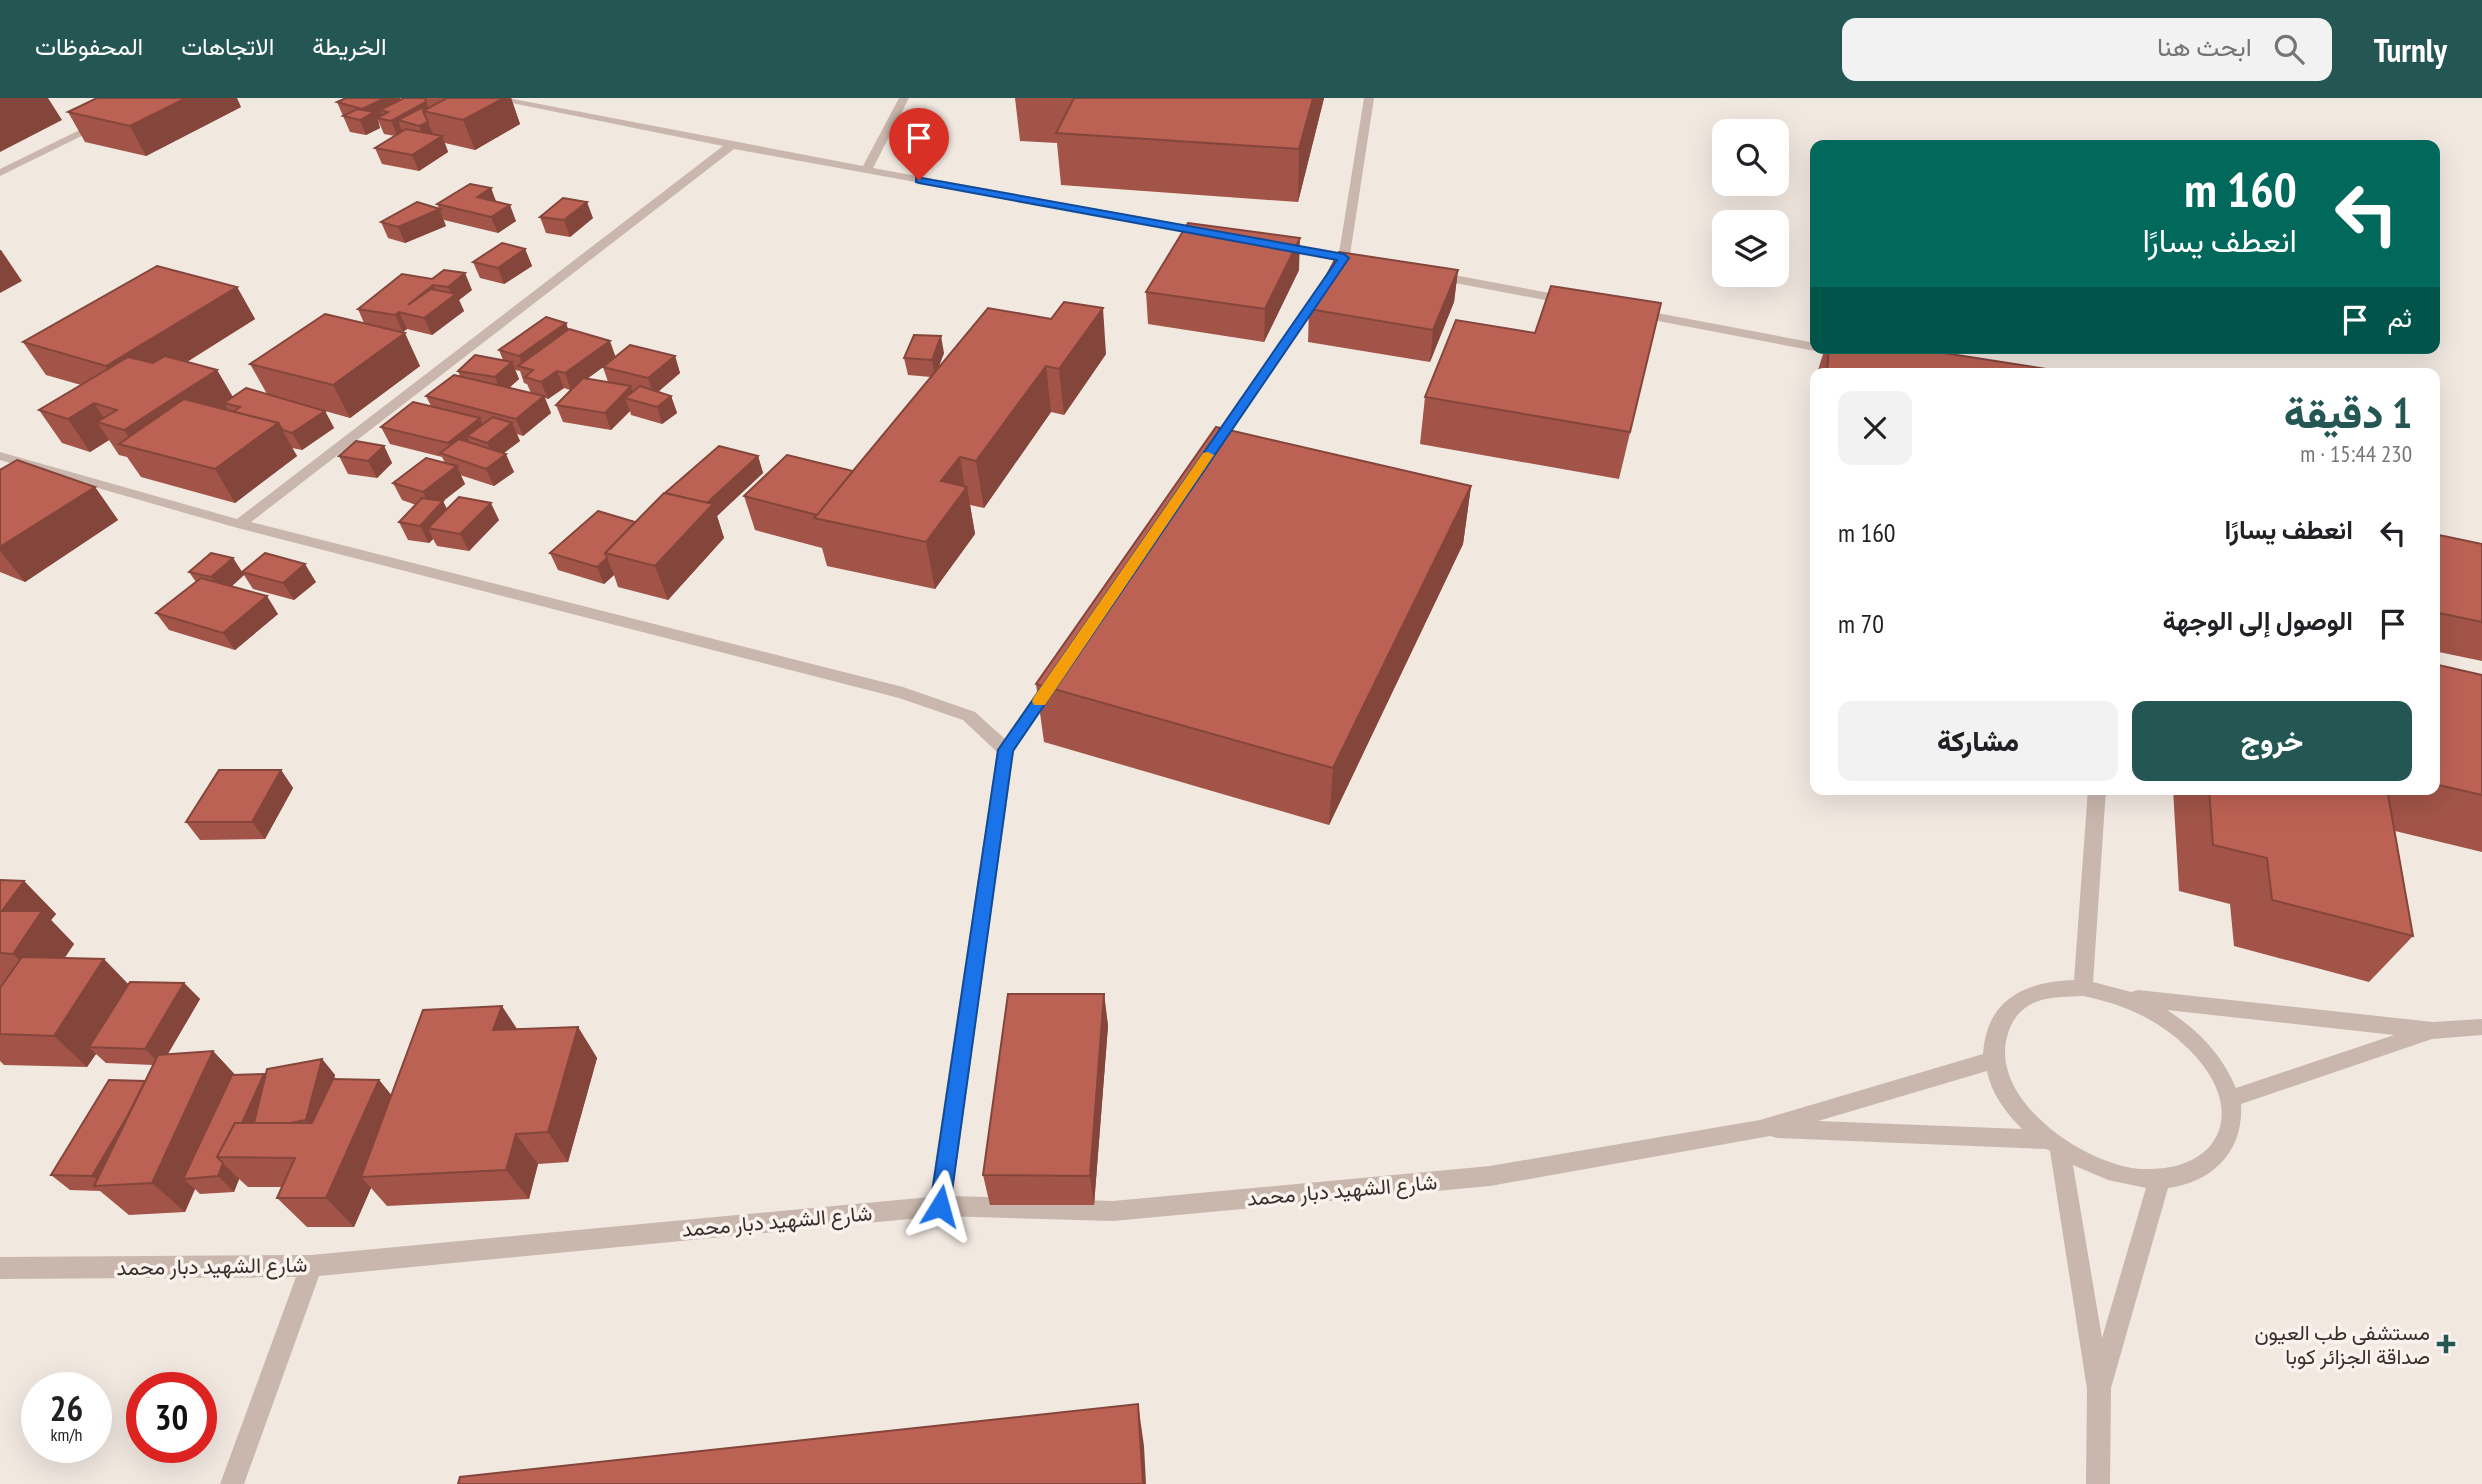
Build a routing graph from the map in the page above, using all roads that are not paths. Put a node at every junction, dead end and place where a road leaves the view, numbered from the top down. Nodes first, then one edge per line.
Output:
1 (492, 98) edge
2 (904, 98) edge
3 (1369, 98) edge
4 (112, 117) edge
5 (732, 145) junction
6 (866, 170) junction
7 (0, 173) edge
8 (1221, 235) edge
9 (1262, 243) edge
10 (1344, 258) junction
11 (1371, 263) edge
12 (1424, 273) edge
13 (1586, 304) edge
14 (1626, 311) edge
15 (1810, 346) edge
16 (0, 456) edge
17 (1202, 464) edge
18 (239, 523) junction
19 (1061, 670) edge
20 (1006, 750) junction
21 (2097, 795) edge
22 (2084, 988) junction
23 (2117, 995) junction
24 (2482, 1027) edge
25 (2433, 1031) junction
26 (1994, 1060) junction
27 (2230, 1099) junction
28 (1760, 1129) junction
29 (2053, 1144) junction
30 (2159, 1181) junction
31 (940, 1206) junction
32 (311, 1266) junction
33 (0, 1268) edge
34 (2099, 1389) junction
35 (232, 1484) edge
36 (2098, 1484) edge

1 - 5 street
2 - 6 street
3 - 10 street
4 - 7 street
5 - 6 street
5 - 18 street
6 - 8 street
9 - 10 street
10 - 11 street
10 - 17 street
12 - 13 street
14 - 15 street
16 - 18 street
18 - 20 street
19 - 20 street
20 - 31 street
21 - 22 street
22 - 23 street
22 - 26 street
23 - 25 street
23 - 27 street
24 - 25 street
25 - 27 street
26 - 28 street
26 - 29 street
27 - 30 street
28 - 29 street
28 - 31 street, شارع الشهيد دبار محمد
29 - 30 street
29 - 34 street
30 - 34 street
31 - 32 street, شارع الشهيد دبار محمد
32 - 33 street, شارع الشهيد دبار محمد
32 - 35 street
34 - 36 street

